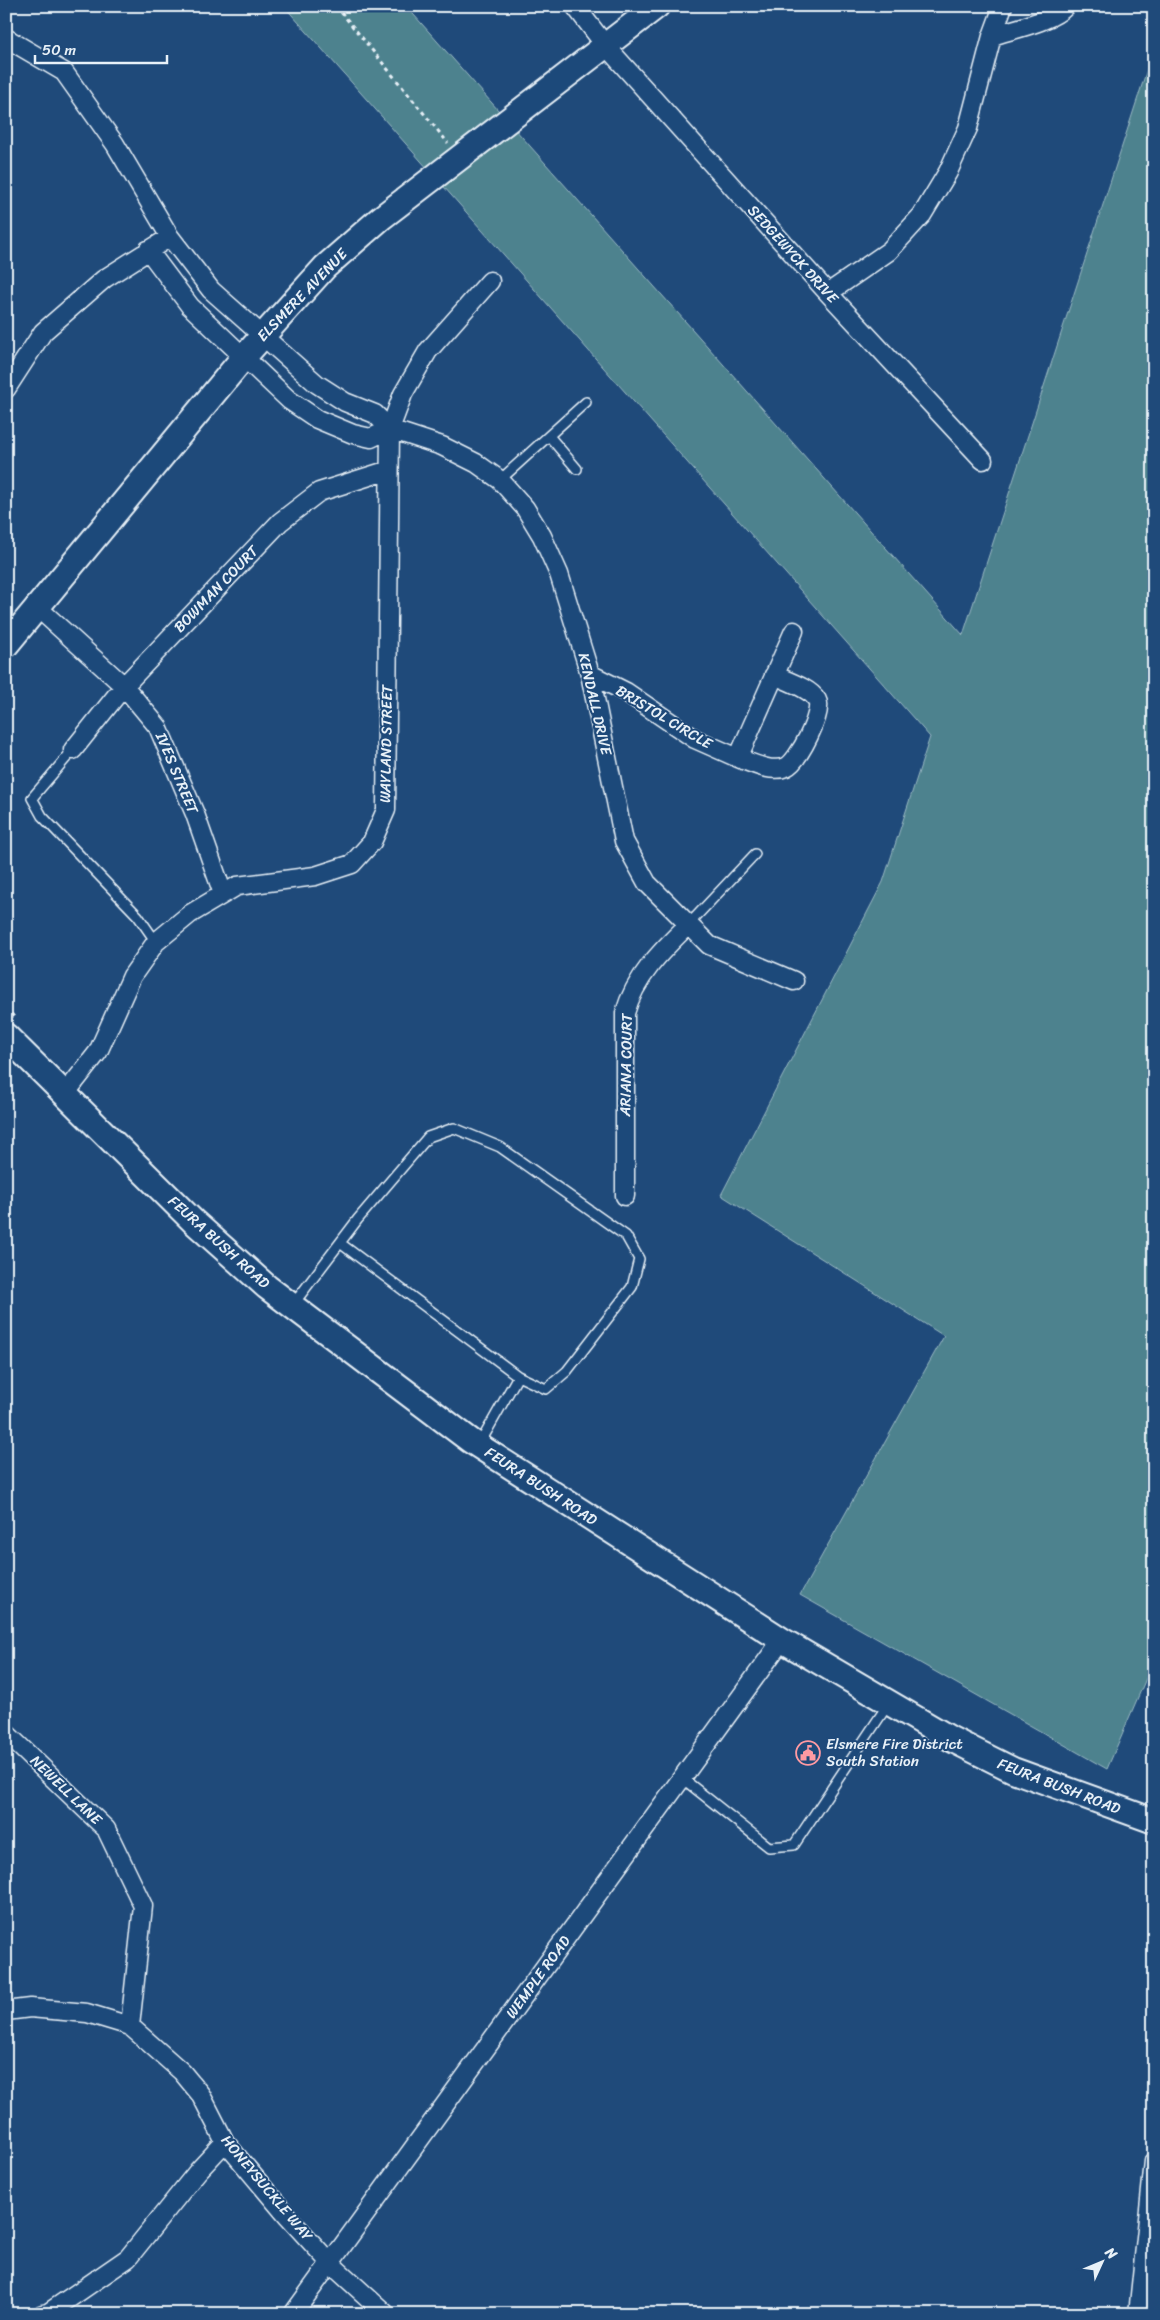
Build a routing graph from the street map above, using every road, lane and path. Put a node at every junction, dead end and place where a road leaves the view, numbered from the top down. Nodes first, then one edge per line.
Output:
1 (336, 6) edge
2 (575, 6) edge
3 (657, 6) edge
4 (1003, 6) edge
5 (1066, 6) edge
6 (992, 36) junction
7 (6, 38) edge
8 (605, 45) junction
9 (460, 156) junction
10 (170, 237) junction
11 (148, 250) junction
12 (490, 281) dead end
13 (828, 293) junction
14 (262, 335) junction
15 (243, 358) junction
16 (6, 389) edge
17 (586, 402) dead end
18 (390, 429) junction
19 (549, 436) junction
20 (983, 460) dead end
21 (577, 468) dead end
22 (389, 470) junction
23 (500, 480) junction
24 (37, 608) junction
25 (794, 631) dead end
26 (6, 645) edge
27 (590, 674) junction
28 (774, 675) junction
29 (124, 686) junction
30 (73, 750) joint
31 (738, 758) junction
32 (755, 854) dead end
33 (224, 894) junction
34 (688, 925) junction
35 (156, 942) junction
36 (794, 981) dead end
37 (6, 1036) edge
38 (65, 1094) junction
39 (625, 1196) dead end
40 (340, 1243) junction
41 (292, 1306) junction
42 (518, 1376) junction
43 (478, 1446) junction
44 (782, 1640) junction
45 (889, 1703) junction
46 (6, 1732) edge
47 (682, 1778) junction
48 (1154, 1821) edge
49 (6, 2011) edge
50 (130, 2026) junction
51 (225, 2142) junction
52 (1154, 2162) edge
53 (331, 2264) junction
54 (42, 2314) edge
55 (293, 2314) edge
56 (386, 2314) edge
57 (1138, 2314) edge

1 - 9 path
2 - 8 street, SEDGEWYCK DRIVE
3 - 8 main road, ELSMERE AVENUE
4 - 6 street
5 - 6 street
6 - 13 street
7 - 10 street, KENDALL DRIVE
8 - 9 main road, ELSMERE AVENUE
8 - 13 street, SEDGEWYCK DRIVE
9 - 14 main road, ELSMERE AVENUE
10 - 11 street
10 - 14 street, KENDALL DRIVE
11 - 15 street
11 - 16 street
12 - 18 street, WAYLAND STREET
13 - 20 street, SEDGEWYCK DRIVE
14 - 15 main road, ELSMERE AVENUE
14 - 18 street, KENDALL DRIVE
15 - 18 street
15 - 24 main road, ELSMERE AVENUE
17 - 19 lane
18 - 22 street, WAYLAND STREET
18 - 23 street, KENDALL DRIVE
19 - 21 lane
19 - 23 lane
22 - 29 street, BOWMAN COURT
22 - 33 street, WAYLAND STREET
23 - 27 street, KENDALL DRIVE
24 - 26 main road, ELSMERE AVENUE
24 - 29 street, IVES STREET
25 - 28 street
27 - 31 street, BRISTOL CIRCLE
27 - 34 street, KENDALL DRIVE
28 - 31 street
28 - 31 street, BRISTOL CIRCLE
29 - 30 street, BOWMAN COURT
29 - 33 street, IVES STREET
30 - 35 lane
32 - 34 lane
33 - 35 street, WAYLAND STREET
34 - 36 street, KENDALL DRIVE
34 - 39 street, ARIANA COURT
35 - 38 street, WAYLAND STREET
37 - 38 main road, FEURA BUSH ROAD
38 - 41 main road, FEURA BUSH ROAD
40 - 41 lane
40 - 42 lane
40 - 42 lane
41 - 43 main road, FEURA BUSH ROAD
42 - 43 lane
43 - 44 main road, FEURA BUSH ROAD
44 - 45 main road, FEURA BUSH ROAD
44 - 47 street, WEMPLE ROAD
45 - 47 lane
45 - 48 main road, FEURA BUSH ROAD
46 - 50 street, NEWELL LANE
47 - 53 street, WEMPLE ROAD
49 - 50 street, HONEYSUCKLE WAY
50 - 51 street, HONEYSUCKLE WAY
51 - 53 street, HONEYSUCKLE WAY
51 - 54 street
52 - 57 street
53 - 55 street, WEMPLE ROAD
53 - 56 street, HONEYSUCKLE WAY

